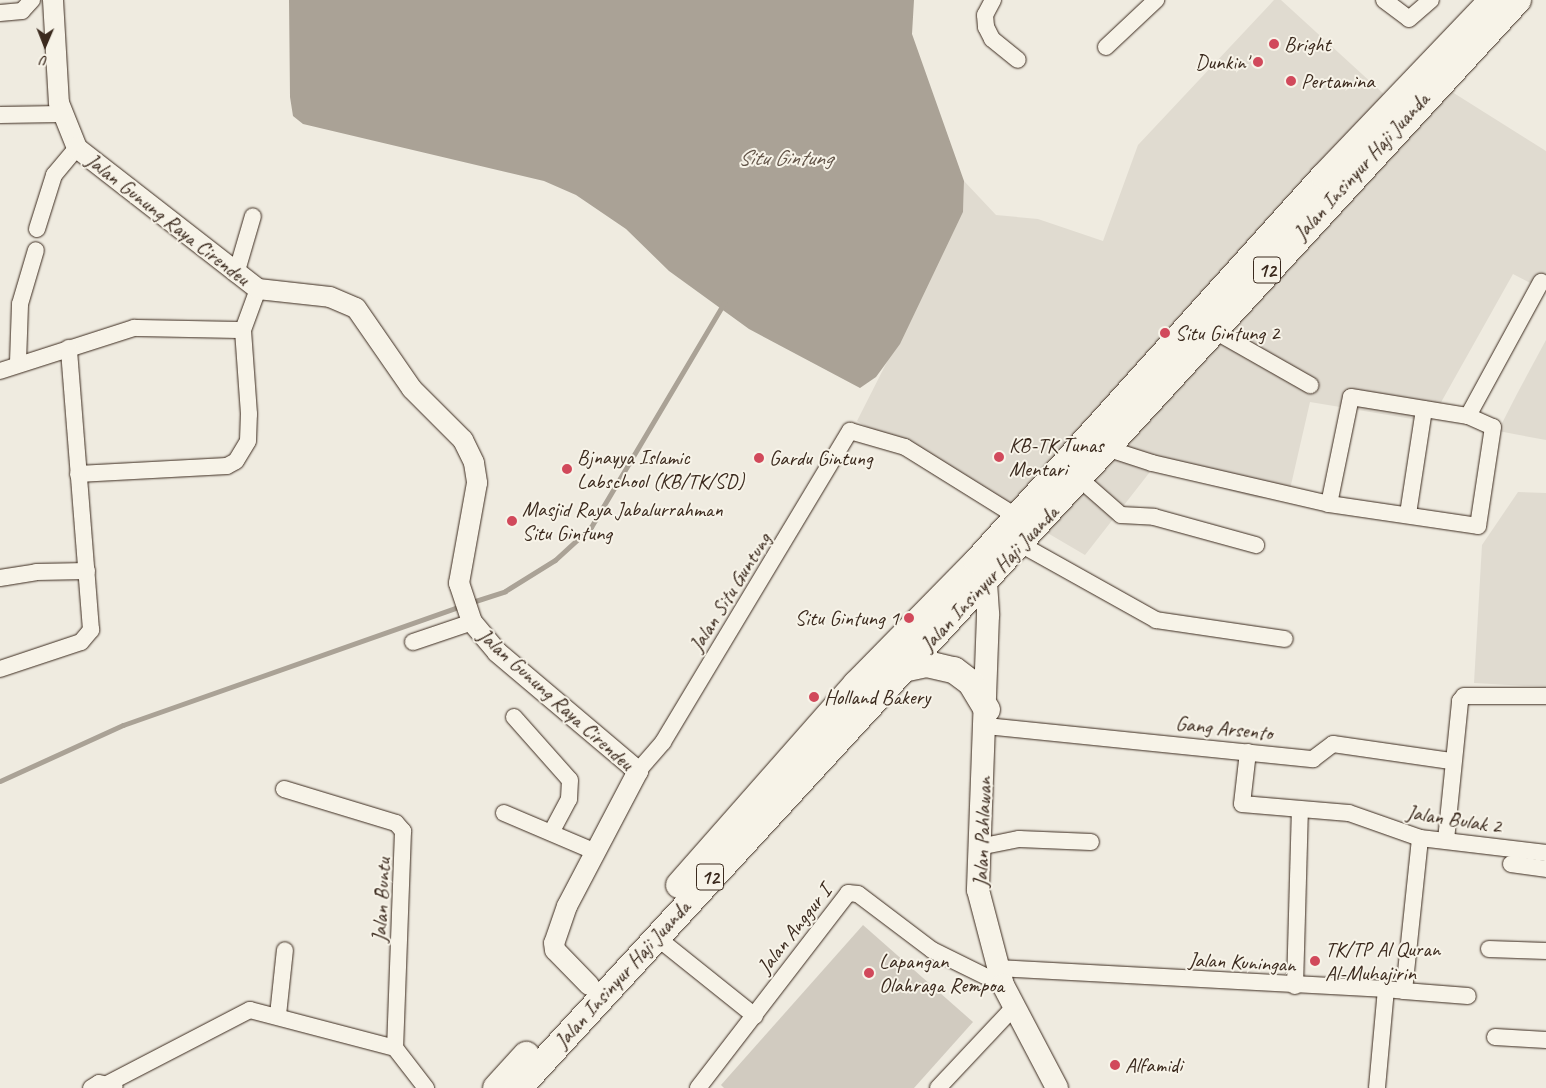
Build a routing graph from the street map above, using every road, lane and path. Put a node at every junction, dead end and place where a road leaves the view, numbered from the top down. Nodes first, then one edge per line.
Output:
1 (32, 0) edge
2 (53, 0) edge
3 (992, 0) edge
4 (1156, 0) edge
5 (1384, 0) edge
6 (1431, 0) edge
7 (1492, 0) edge
8 (1518, 0) edge
9 (0, 13) edge
10 (1106, 47) dead end
11 (1018, 60) dead end
12 (61, 114) junction
13 (0, 115) edge
14 (77, 148) junction
15 (253, 216) dead end
16 (37, 229) dead end
17 (36, 250) dead end
18 (236, 274) junction
19 (1540, 282) dead end
20 (258, 289) junction
21 (243, 330) junction
22 (1213, 330) junction
23 (69, 348) junction
24 (18, 362) junction
25 (0, 371) edge
26 (1310, 385) dead end
27 (1424, 409) junction
28 (1468, 416) junction
29 (1110, 449) junction
30 (78, 474) junction
31 (1081, 480) junction
32 (1328, 504) junction
33 (1408, 514) junction
34 (1016, 516) junction
35 (1022, 545) junction
36 (1256, 545) dead end
37 (87, 571) junction
38 (982, 572) junction
39 (0, 578) edge
40 (470, 619) junction
41 (1285, 638) dead end
42 (413, 642) dead end
43 (0, 669) edge
44 (903, 669) junction
45 (1546, 696) edge
46 (514, 717) dead end
47 (987, 718) junction
48 (1248, 752) junction
49 (1451, 761) junction
50 (638, 771) junction
51 (284, 789) dead end
52 (1300, 812) junction
53 (504, 813) dead end
54 (551, 833) junction
55 (1420, 838) junction
56 (1446, 840) junction
57 (1091, 842) dead end
58 (979, 847) junction
59 (596, 852) junction
60 (1546, 853) edge
61 (1511, 864) dead end
62 (1546, 869) edge
63 (655, 936) junction
64 (1489, 949) dead end
65 (285, 950) dead end
66 (1546, 951) edge
67 (1000, 977) junction
68 (589, 986) junction
69 (1295, 986) junction
70 (1386, 989) junction
71 (1404, 991) junction
72 (1468, 996) dead end
73 (1014, 1007) junction
74 (278, 1015) junction
75 (755, 1016) junction
76 (1495, 1037) dead end
77 (1546, 1040) edge
78 (395, 1048) junction
79 (112, 1086) edge
80 (91, 1088) edge
81 (426, 1088) edge
82 (496, 1088) edge
83 (519, 1088) edge
84 (698, 1088) edge
85 (938, 1088) edge
86 (1057, 1088) edge
87 (1377, 1088) edge

1 - 9 street
2 - 12 street, Jalan Gunung Raya Cirendeu
3 - 11 street
4 - 10 street
5 - 6 street
7 - 34 highway, Jalan Insinyur Haji Juanda / 12
8 - 22 highway, Jalan Insinyur Haji Juanda / 12
12 - 13 street
12 - 14 street, Jalan Gunung Raya Cirendeu
14 - 16 street
14 - 18 street, Jalan Gunung Raya Cirendeu
15 - 18 street
17 - 24 street
18 - 20 street, Jalan Gunung Raya Cirendeu
19 - 28 street
20 - 21 street
20 - 40 street, Jalan Gunung Raya Cirendeu
21 - 23 street
21 - 30 street
22 - 26 street
22 - 29 highway, Jalan Insinyur Haji Juanda / 12
23 - 24 street
23 - 30 street
24 - 25 street
27 - 28 street
27 - 32 street
27 - 33 street
28 - 33 street
29 - 31 highway, Jalan Insinyur Haji Juanda / 12
29 - 32 street
30 - 37 street
31 - 35 highway, Jalan Insinyur Haji Juanda / 12
31 - 36 street
32 - 33 street
34 - 38 highway, Jalan Insinyur Haji Juanda / 12
34 - 50 street, Jalan Situ Guntung
35 - 38 highway, Jalan Insinyur Haji Juanda / 12
35 - 41 street
37 - 39 street
37 - 43 street
38 - 44 highway, Jalan Insinyur Haji Juanda / 12
38 - 47 main road, Jalan Pahlawan
38 - 68 highway, Jalan Insinyur Haji Juanda / 12
40 - 42 street
40 - 50 street, Jalan Gunung Raya Cirendeu
44 - 47 highway
44 - 63 highway, Jalan Insinyur Haji Juanda / 12
45 - 49 street
46 - 54 street
47 - 48 street, Gang Arsento
47 - 58 main road, Jalan Pahlawan
48 - 49 street, Gang Arsento
48 - 52 street, Jalan Bulak 2
49 - 56 street
50 - 59 street, Jalan Gunung Raya Cirendeu
51 - 78 street, Jalan Buntu
52 - 55 street, Jalan Bulak 2
52 - 69 street
53 - 54 street
54 - 59 street
55 - 56 street, Jalan Bulak 2
55 - 71 street
56 - 60 street, Jalan Bulak 2
57 - 58 street
58 - 67 main road, Jalan Pahlawan
59 - 68 street, Jalan Gunung Raya Cirendeu
61 - 62 street
63 - 75 street
63 - 83 highway, Jalan Insinyur Haji Juanda / 12
64 - 66 street
65 - 74 street
67 - 69 street, Jalan Kuningan
67 - 73 main road, Jalan Pahlawan
67 - 75 street, Jalan Anggur I
68 - 82 highway, Jalan Insinyur Haji Juanda / 12
69 - 70 street, Jalan Kuningan
70 - 71 street, Jalan Kuningan
70 - 87 street
71 - 72 street, Jalan Kuningan
73 - 85 street
73 - 86 main road, Jalan Pahlawan
74 - 78 street
74 - 79 street
75 - 84 street, Jalan Anggur I
76 - 77 street
78 - 81 street
79 - 80 street

